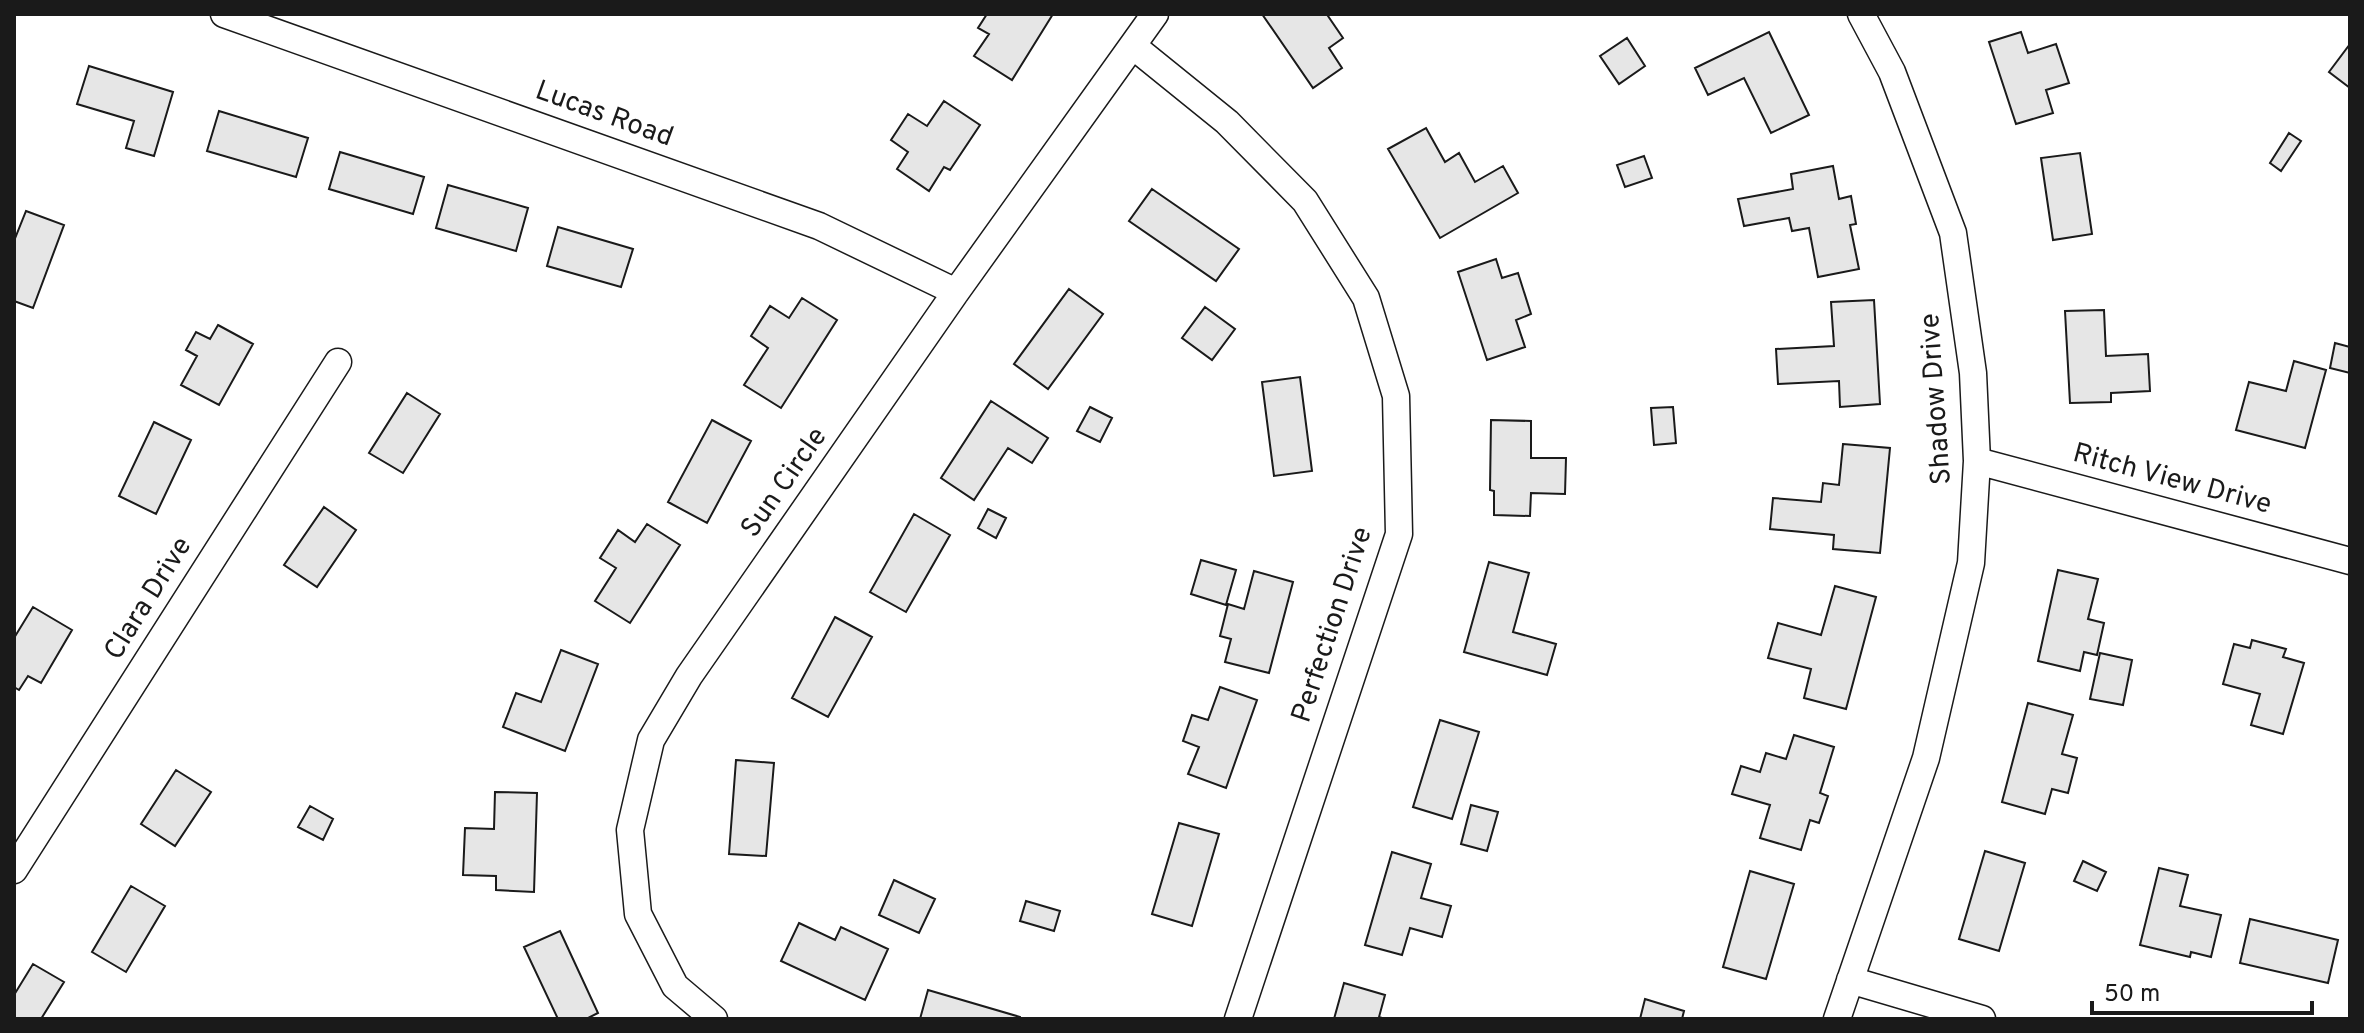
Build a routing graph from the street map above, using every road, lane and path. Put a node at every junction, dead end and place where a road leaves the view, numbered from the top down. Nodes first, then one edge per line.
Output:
1 (224, 14) edge
2 (1155, 14) edge
3 (1861, 14) edge
4 (1133, 46) junction
5 (956, 292) junction
6 (338, 362) dead end
7 (1977, 461) junction
8 (2350, 561) edge
9 (14, 870) edge
10 (1850, 980) junction
11 (714, 1019) edge
12 (1238, 1019) edge
13 (1837, 1019) edge
14 (1982, 1019) edge

1 - 5 street, Lucas Road
2 - 4 street, Sun Circle
3 - 7 street, Shadow Drive
4 - 5 street, Sun Circle
4 - 12 street, Perfection Drive
5 - 11 street, Sun Circle
6 - 9 street, Clara Drive
7 - 8 street, Ritch View Drive
7 - 10 street, Shadow Drive
10 - 13 street, Shadow Drive
10 - 14 street

